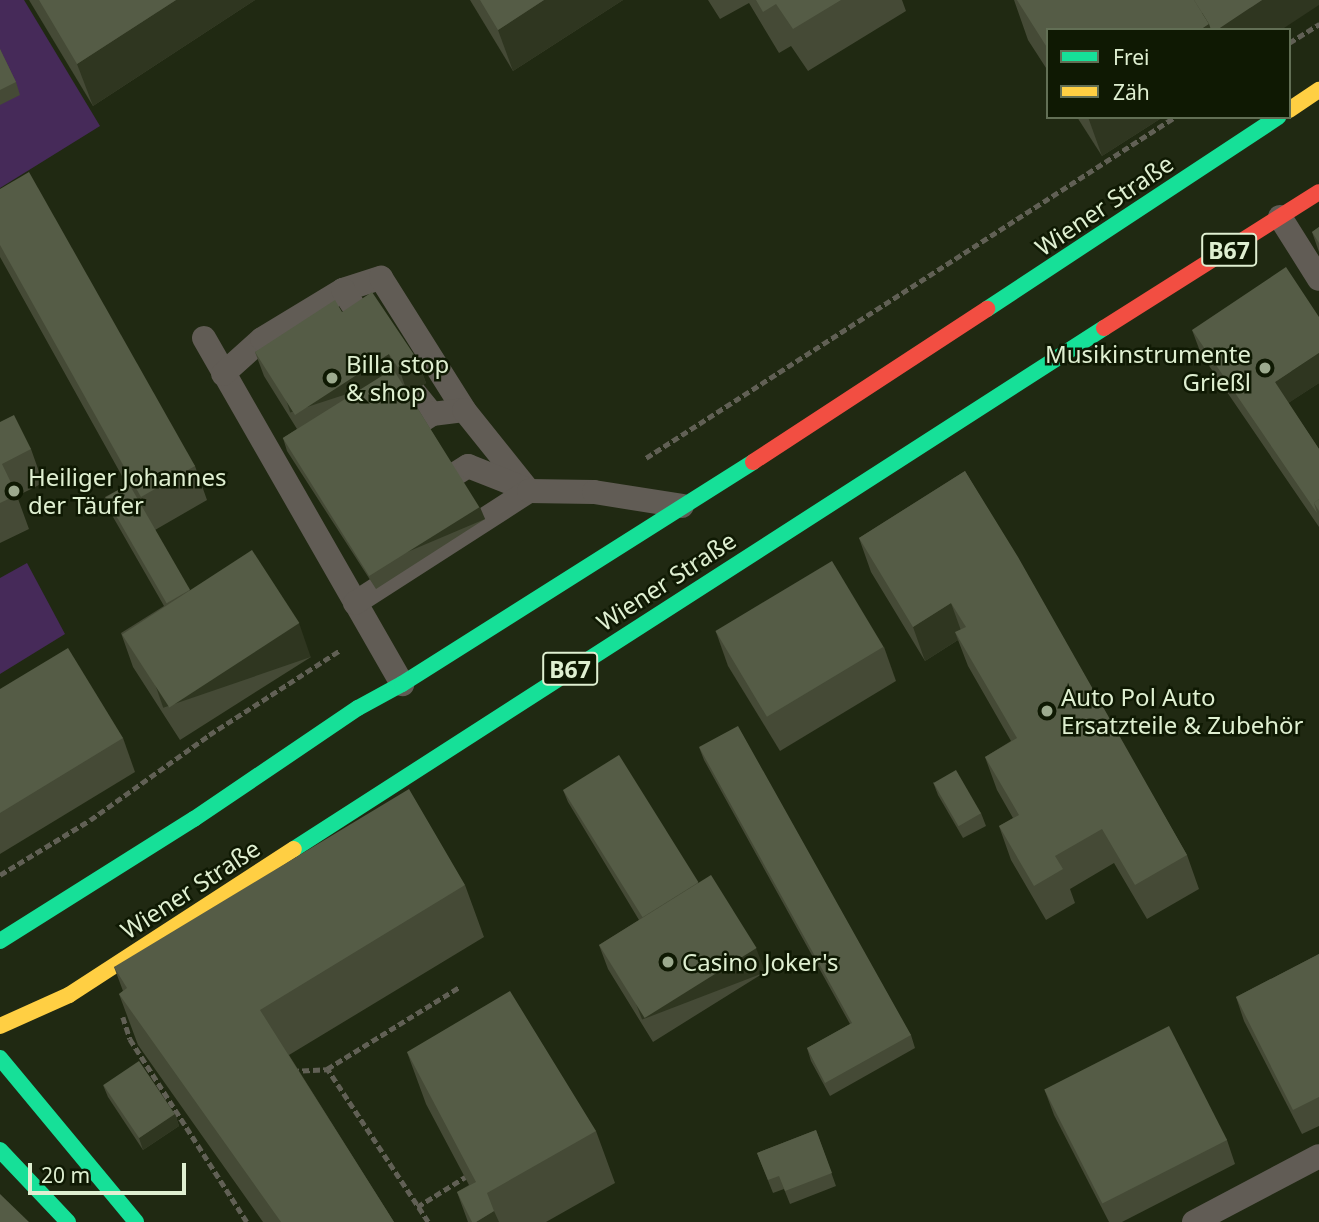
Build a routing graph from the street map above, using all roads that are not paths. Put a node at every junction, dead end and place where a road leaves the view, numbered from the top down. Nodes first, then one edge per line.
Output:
1 (1319, 90) edge
2 (1291, 109) edge
3 (1275, 119) edge
4 (1319, 192) edge
5 (1280, 217) junction
6 (1319, 279) edge
7 (343, 290) junction
8 (366, 326) edge
9 (204, 338) dead end
10 (223, 374) junction
11 (414, 392) dead end
12 (464, 410) junction
13 (432, 414) junction
14 (379, 448) edge
15 (529, 491) junction
16 (413, 502) edge
17 (682, 506) junction
18 (355, 603) junction
19 (402, 684) junction
20 (0, 941) edge
21 (0, 1026) edge
22 (0, 1058) edge
23 (0, 1150) edge
24 (1319, 1156) edge
25 (68, 1222) edge
26 (136, 1222) edge
27 (1194, 1222) edge

1 - 2 main road
3 - 17 main road, Wiener Straße
4 - 5 main road, Wiener Straße / B67
5 - 6 lane
5 - 21 main road, Wiener Straße / B67
7 - 8 lane
7 - 10 lane
7 - 12 lane
9 - 10 lane
10 - 18 lane
11 - 13 lane
12 - 13 lane
12 - 15 lane
13 - 14 lane
15 - 16 lane
15 - 17 lane
15 - 18 lane
17 - 19 main road, Wiener Straße
18 - 19 lane
19 - 20 main road, Wiener Straße
22 - 26 main road
23 - 25 main road
24 - 27 lane

